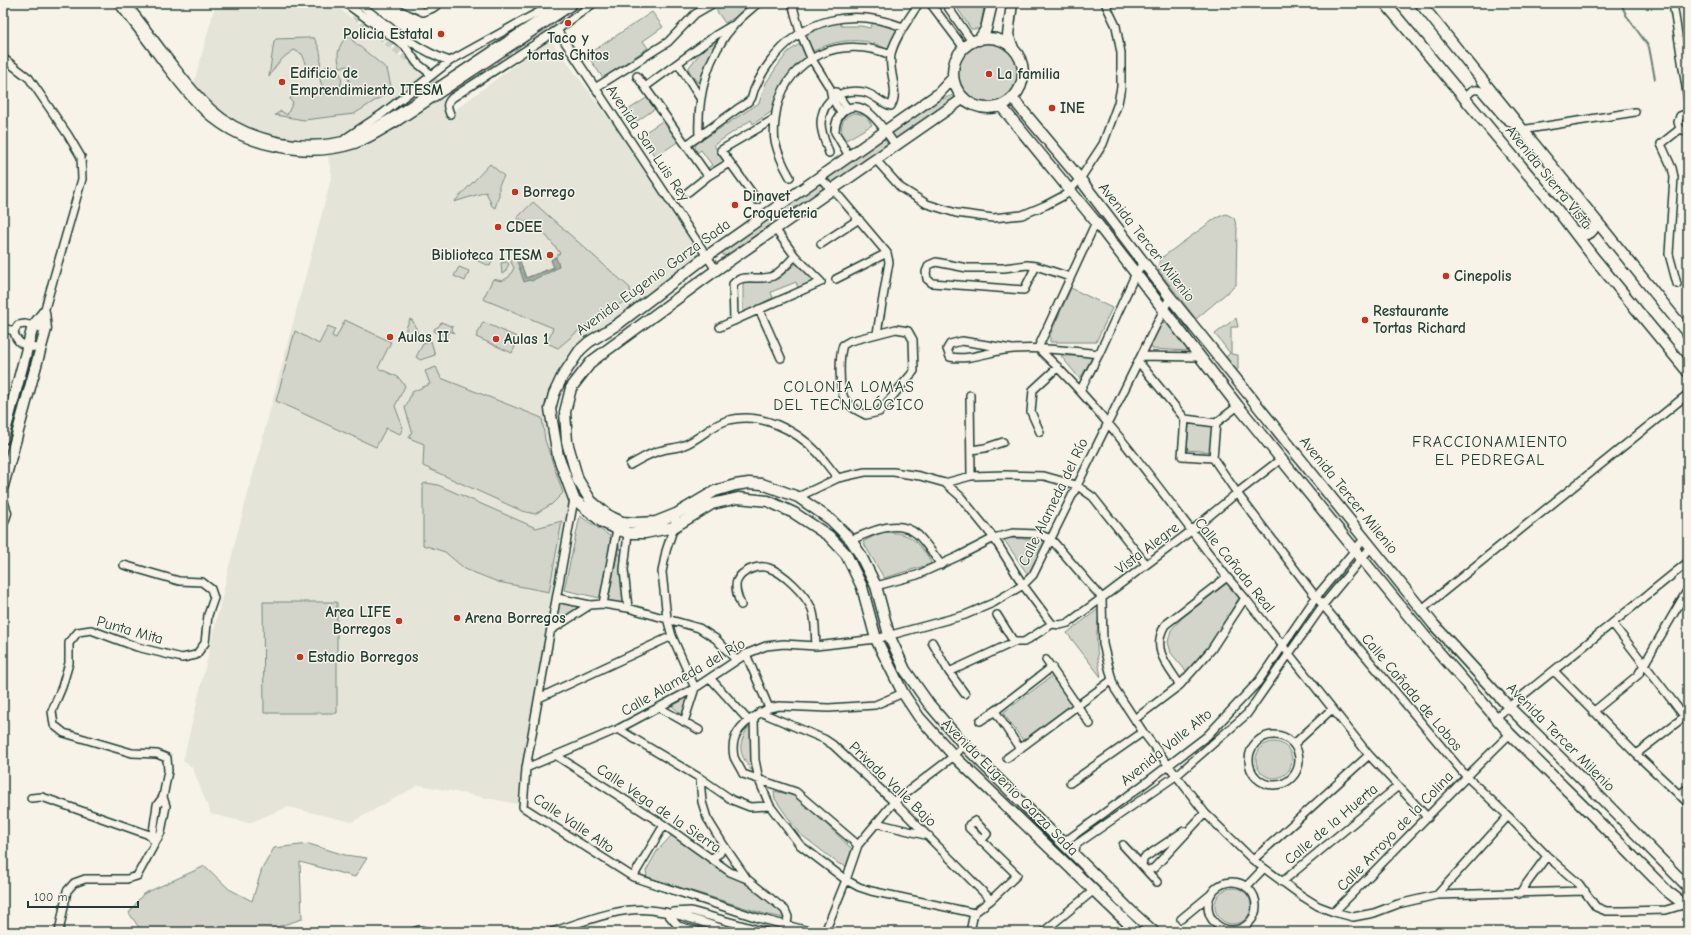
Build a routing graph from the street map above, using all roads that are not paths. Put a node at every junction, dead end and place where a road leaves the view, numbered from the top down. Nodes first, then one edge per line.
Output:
1 (122, 3) edge
2 (338, 3) edge
3 (345, 3) edge
4 (358, 3) edge
5 (404, 3) edge
6 (440, 3) edge
7 (714, 3) edge
8 (758, 3) edge
9 (792, 3) edge
10 (916, 3) edge
11 (930, 3) edge
12 (945, 3) edge
13 (992, 3) edge
14 (1012, 3) edge
15 (1105, 3) edge
16 (1385, 3) edge
17 (1420, 3) edge
18 (1674, 3) edge
19 (591, 5) edge
20 (566, 10) edge
21 (354, 15) tunnel mouth
22 (735, 24) junction
23 (903, 27) junction
24 (557, 30) junction
25 (800, 32) junction
26 (972, 43) junction
27 (1013, 48) junction
28 (891, 55) junction
29 (3, 58) edge
30 (811, 58) junction
31 (450, 61) junction
32 (678, 63) junction
33 (432, 75) junction
34 (637, 76) dead end
35 (953, 78) junction
36 (645, 87) junction
37 (596, 88) junction
38 (835, 96) junction
39 (700, 98) junction
40 (964, 98) junction
41 (1013, 98) junction
42 (1465, 100) junction
43 (1688, 100) edge
44 (1000, 106) junction
45 (847, 108) junction
46 (1635, 112) dead end
47 (841, 113) junction
48 (1688, 113) edge
49 (450, 114) dead end
50 (774, 119) junction
51 (1680, 129) junction
52 (1521, 130) junction
53 (885, 132) junction
54 (1688, 132) edge
55 (699, 137) junction
56 (686, 145) junction
57 (332, 146) junction
58 (896, 146) junction
59 (829, 153) dead end
60 (849, 156) junction
61 (876, 160) junction
62 (729, 163) junction
63 (708, 176) junction
64 (790, 177) dead end
65 (819, 177) junction
66 (1080, 179) junction
67 (833, 190) junction
68 (1070, 190) junction
69 (688, 192) dead end
70 (757, 200) dead end
71 (859, 219) junction
72 (1096, 222) junction
73 (1596, 222) junction
74 (776, 229) junction
75 (1574, 231) junction
76 (821, 244) dead end
77 (887, 253) junction
78 (707, 256) junction
79 (795, 256) junction
80 (1143, 263) junction
81 (1036, 266) junction
82 (716, 270) junction
83 (1136, 274) junction
84 (1070, 278) junction
85 (836, 279) dead end
86 (1677, 284) dead end
87 (1170, 297) junction
88 (759, 309) junction
89 (1164, 309) junction
90 (44, 312) junction
91 (734, 321) junction
92 (618, 324) junction
93 (33, 326) junction
94 (720, 327) dead end
95 (3, 328) edge
96 (46, 329) junction
97 (14, 331) junction
98 (877, 333) junction
99 (626, 334) junction
100 (1688, 334) edge
101 (28, 346) junction
102 (1038, 348) junction
103 (41, 349) junction
104 (1012, 349) junction
105 (1100, 354) junction
106 (1200, 357) junction
107 (782, 358) dead end
108 (1139, 358) junction
109 (1058, 367) junction
110 (1688, 372) edge
111 (1080, 391) junction
112 (1688, 394) edge
113 (970, 395) dead end
114 (1238, 406) junction
115 (1185, 420) junction
116 (1108, 423) junction
117 (1216, 424) junction
118 (1040, 432) dead end
119 (3, 439) edge
120 (1003, 442) dead end
121 (971, 450) junction
122 (1213, 458) junction
123 (1281, 459) junction
124 (630, 465) dead end
125 (971, 476) junction
126 (838, 478) junction
127 (946, 483) junction
128 (1076, 485) junction
129 (3, 486) edge
130 (1236, 493) junction
131 (798, 497) junction
132 (574, 499) junction
133 (3, 503) edge
134 (676, 514) junction
135 (3, 522) edge
136 (674, 527) junction
137 (617, 529) junction
138 (1191, 531) junction
139 (628, 532) junction
140 (994, 538) junction
141 (1051, 539) junction
142 (1364, 539) junction
143 (851, 540) junction
144 (1371, 547) junction
145 (1355, 550) junction
146 (1362, 559) junction
147 (1688, 562) edge
148 (1146, 564) junction
149 (124, 565) dead end
150 (941, 565) junction
151 (1227, 577) junction
152 (1023, 585) junction
153 (876, 586) junction
154 (1688, 589) edge
155 (1316, 597) junction
156 (557, 598) junction
157 (1102, 598) junction
158 (1245, 598) junction
159 (603, 604) junction
160 (590, 605) junction
161 (741, 605) dead end
162 (1323, 605) junction
163 (628, 608) junction
164 (1421, 610) junction
165 (997, 615) dead end
166 (667, 618) junction
167 (1052, 624) junction
168 (1613, 624) junction
169 (1434, 625) junction
170 (551, 630) junction
171 (889, 635) junction
172 (1424, 635) junction
173 (672, 636) junction
174 (876, 639) junction
175 (932, 642) dead end
176 (1014, 642) junction
177 (1282, 645) junction
178 (816, 646) junction
179 (746, 654) junction
180 (1290, 655) junction
181 (736, 660) junction
182 (1046, 660) dead end
183 (1645, 664) junction
184 (1052, 667) junction
185 (1554, 671) junction
186 (949, 672) junction
187 (710, 678) junction
188 (1112, 680) junction
189 (1180, 685) junction
190 (695, 688) junction
191 (903, 693) junction
192 (965, 694) dead end
193 (539, 698) junction
194 (1077, 705) junction
195 (1508, 706) junction
196 (658, 707) junction
197 (769, 708) junction
198 (1332, 709) junction
199 (995, 711) junction
200 (760, 712) junction
201 (1593, 712) junction
202 (751, 718) junction
203 (1495, 718) junction
204 (1686, 719) edge
205 (1135, 720) junction
206 (980, 721) dead end
207 (684, 722) junction
208 (1090, 724) dead end
209 (618, 729) junction
210 (699, 730) dead end
211 (1143, 732) junction
212 (1510, 734) junction
213 (1294, 744) junction
214 (964, 745) junction
215 (1020, 749) junction
216 (1636, 754) junction
217 (1369, 755) junction
218 (557, 756) junction
219 (954, 756) junction
220 (1007, 758) dead end
221 (1169, 765) junction
222 (526, 768) junction
223 (1177, 775) junction
224 (1466, 776) junction
225 (700, 778) junction
226 (759, 780) junction
227 (1070, 783) dead end
228 (1397, 787) junction
229 (1688, 788) edge
230 (1679, 795) junction
231 (1599, 796) junction
232 (31, 798) dead end
233 (894, 802) junction
234 (1688, 803) edge
235 (770, 806) junction
236 (1586, 808) junction
237 (1205, 813) junction
238 (1508, 816) junction
239 (1428, 818) junction
240 (876, 823) junction
241 (1194, 824) junction
242 (664, 825) junction
243 (929, 836) junction
244 (1055, 836) junction
245 (155, 837) junction
246 (981, 841) dead end
247 (723, 844) junction
248 (858, 845) junction
249 (1123, 845) dead end
250 (1076, 856) junction
251 (1547, 856) junction
252 (712, 858) junction
253 (1253, 860) junction
254 (1142, 864) junction
255 (1264, 868) junction
256 (1148, 870) junction
257 (633, 877) junction
258 (747, 879) junction
259 (846, 880) junction
260 (1157, 882) dead end
261 (1282, 882) junction
262 (1246, 887) junction
263 (1688, 887) edge
264 (1093, 890) junction
265 (1585, 891) junction
266 (1519, 894) junction
267 (1438, 895) junction
268 (1210, 896) junction
269 (990, 900) junction
270 (1686, 906) edge
271 (974, 912) junction
272 (1132, 912) junction
273 (1334, 912) junction
274 (667, 913) junction
275 (1181, 919) dead end
276 (1125, 920) junction
277 (787, 929) edge
278 (1237, 931) edge
279 (59, 932) edge
280 (413, 932) edge
281 (430, 932) edge
282 (552, 932) edge
283 (700, 932) edge
284 (734, 932) edge
285 (766, 932) edge
286 (812, 932) edge
287 (825, 932) edge
288 (970, 932) edge
289 (1042, 932) edge
290 (1136, 932) edge
291 (1154, 932) edge

1 - 57 highway
2 - 21 street
3 - 33 street
4 - 31 street
5 - 6 street
7 - 37 street
8 - 22 street
9 - 25 street
10 - 23 street
11 - 26 street
12 - 26 street
13 - 26 street
14 - 27 street
15 - 66 street
16 - 42 street, Avenida Sierra Vista
17 - 52 street, Avenida Sierra Vista
18 - 43 street
19 - 20 street
19 - 24 street
20 - 31 street
20 - 57 highway
22 - 32 street
22 - 39 street
23 - 25 street
23 - 28 street
24 - 37 street, Avenida San Luis Rey
24 - 49 street
25 - 30 street
25 - 55 street
26 - 27 street
26 - 35 street
27 - 41 street
28 - 30 street
28 - 38 street
29 - 90 street
30 - 38 street
30 - 50 street
31 - 33 street
32 - 36 street
32 - 39 street
33 - 57 street
34 - 36 street
35 - 40 street
35 - 53 street, Avenida Eugenio Garza Sada
36 - 56 street
37 - 78 street, Avenida San Luis Rey
38 - 45 street
38 - 47 street
38 - 59 street
39 - 55 street
40 - 44 street
40 - 58 street, Avenida Eugenio Garza Sada
41 - 44 street
41 - 66 street, Avenida Tercer Milenio
42 - 52 street
42 - 75 street, Avenida Sierra Vista
44 - 68 street, Avenida Tercer Milenio
45 - 47 street
45 - 53 street
46 - 52 street
47 - 60 street
48 - 51 street
50 - 62 street
50 - 64 street
51 - 54 street
51 - 86 street
52 - 73 street, Avenida Sierra Vista
53 - 58 street
53 - 60 street, Avenida Eugenio Garza Sada
55 - 56 street
56 - 63 street
58 - 61 street, Avenida Eugenio Garza Sada
60 - 65 street, Avenida Eugenio Garza Sada
61 - 67 street, Avenida Eugenio Garza Sada
61 - 68 street
62 - 63 street
62 - 70 street
63 - 69 street
65 - 67 street
65 - 78 street, Avenida Eugenio Garza Sada
66 - 68 street
66 - 80 street, Avenida Tercer Milenio
67 - 71 street
67 - 74 street, Avenida Eugenio Garza Sada
68 - 72 street, Avenida Tercer Milenio
71 - 76 street
71 - 77 street
72 - 83 street, Avenida Tercer Milenio
72 - 84 street
73 - 75 street
73 - 100 street, Avenida Sierra Vista
74 - 79 street
74 - 82 street, Avenida Eugenio Garza Sada
75 - 110 street, Avenida Sierra Vista
77 - 85 street
77 - 98 street
78 - 82 street, Avenida San Luis Rey
78 - 92 street, Avenida Eugenio Garza Sada
79 - 88 street
79 - 91 street
80 - 83 street
80 - 87 street, Avenida Tercer Milenio
81 - 81 street
81 - 84 street
82 - 99 street, Avenida Eugenio Garza Sada
83 - 89 street, Avenida Tercer Milenio
83 - 105 street
84 - 102 street
87 - 89 street, Calle Alameda del Río
87 - 142 street, Avenida Tercer Milenio
88 - 91 street
88 - 107 street
89 - 106 street, Avenida Tercer Milenio
89 - 108 street, Calle Alameda del Río
90 - 93 street
90 - 96 street
91 - 94 street
92 - 99 street
92 - 132 street, Avenida Eugenio Garza Sada
93 - 96 street
93 - 97 street
93 - 101 street
95 - 97 street
96 - 103 street
97 - 101 street
98 - 98 street
99 - 134 street, Avenida Eugenio Garza Sada
101 - 103 street
101 - 119 street
102 - 104 street
102 - 105 street
102 - 109 street, Calle Cañada Real
103 - 129 street
104 - 104 street
105 - 111 street
106 - 108 street
106 - 114 street, Avenida Tercer Milenio
108 - 115 street
108 - 116 street, Calle Alameda del Río
109 - 111 street, Calle Cañada Real
109 - 118 street
111 - 116 street, Calle Cañada Real
112 - 164 street
113 - 121 street
114 - 117 street
114 - 123 street, Avenida Tercer Milenio
115 - 117 street
115 - 122 street
116 - 128 street, Calle Alameda del Río
116 - 138 street, Calle Cañada Real
117 - 122 street
120 - 121 street
121 - 125 street
122 - 130 street, Calle Cañada de Lobos
123 - 130 street, Vista Alegre
123 - 145 street, Avenida Tercer Milenio
124 - 126 street
125 - 127 street
125 - 128 street
126 - 127 street
126 - 131 street
127 - 140 street
128 - 141 street, Calle Alameda del Río
128 - 148 street
130 - 138 street, Vista Alegre
130 - 155 street, Calle Cañada de Lobos
131 - 134 street, Avenida Eugenio Garza Sada
131 - 143 street, Avenida Eugenio Garza Sada
132 - 137 street, Avenida Eugenio Garza Sada
132 - 156 street, Calle Valle Alto
133 - 135 street
134 - 136 street
136 - 139 street, Avenida Eugenio Garza Sada
136 - 166 street
136 - 174 street, Avenida Eugenio Garza Sada
137 - 139 street, Avenida Eugenio Garza Sada
137 - 159 street
138 - 148 street, Vista Alegre
138 - 151 street, Calle Cañada Real
139 - 163 street
140 - 141 street
140 - 150 street
140 - 152 street
141 - 152 street, Calle Alameda del Río
141 - 157 street
142 - 144 street, Avenida Tercer Milenio
142 - 145 street, Avenida Valle Alto
143 - 150 street
143 - 153 street, Avenida Eugenio Garza Sada
144 - 146 street, Avenida Valle Alto
144 - 164 street, Avenida Tercer Milenio
145 - 146 street, Avenida Tercer Milenio
145 - 155 street, Avenida Valle Alto
146 - 162 street, Avenida Valle Alto
146 - 172 street, Avenida Tercer Milenio
147 - 168 street
148 - 157 street, Vista Alegre
149 - 245 street, Punta Mita
150 - 153 street
151 - 158 street, Calle Cañada Real
151 - 189 street
152 - 167 street
152 - 171 street, Calle Alameda del Río
153 - 171 street, Avenida Eugenio Garza Sada
154 - 183 street
155 - 162 street, Calle Cañada de Lobos
155 - 177 street, Avenida Valle Alto
156 - 160 street
156 - 170 street, Calle Valle Alto
157 - 167 street, Vista Alegre
157 - 188 street
158 - 177 street, Calle Cañada Real
158 - 189 street
159 - 160 street
159 - 163 street
160 - 170 street
161 - 178 street
162 - 180 street, Avenida Valle Alto
162 - 224 street, Calle Cañada de Lobos
163 - 166 street
164 - 169 street, Avenida Tercer Milenio
165 - 176 street
166 - 173 street
166 - 181 street
167 - 176 street
168 - 183 street
168 - 185 street
169 - 172 street
169 - 195 street, Avenida Tercer Milenio
170 - 193 street, Calle Valle Alto
171 - 174 street, Calle Alameda del Río
171 - 214 street, Avenida Eugenio Garza Sada
172 - 203 street, Avenida Tercer Milenio
173 - 190 street
173 - 193 street
174 - 178 street, Calle Alameda del Río
174 - 191 street, Avenida Eugenio Garza Sada
175 - 186 street
176 - 186 street
177 - 180 street, Calle Cañada Real
177 - 221 street, Avenida Valle Alto
178 - 179 street, Calle Alameda del Río
179 - 181 street, Calle Alameda del Río
179 - 197 street
180 - 198 street, Calle Cañada Real
180 - 223 street, Avenida Valle Alto
181 - 187 street, Calle Alameda del Río
182 - 184 street
183 - 201 street
183 - 204 street
184 - 194 street
184 - 199 street
185 - 195 street
185 - 201 street
186 - 192 street
187 - 190 street, Calle Alameda del Río
187 - 202 street
188 - 194 street
188 - 205 street
189 - 205 street
190 - 196 street, Calle Alameda del Río
190 - 207 street
191 - 197 street
191 - 219 street, Avenida Eugenio Garza Sada
193 - 222 street, Calle Valle Alto
194 - 208 street
194 - 215 street
195 - 203 street
195 - 231 street, Avenida Tercer Milenio
196 - 207 street
196 - 209 street, Calle Alameda del Río
197 - 200 street
198 - 213 street
198 - 217 street, Calle Cañada Real
199 - 206 street
199 - 215 street
200 - 202 street
200 - 233 street, Privada Valle Bajo
201 - 216 street
202 - 226 street
202 - 226 street
203 - 212 street, Avenida Tercer Milenio
204 - 216 street
205 - 211 street
207 - 210 street
209 - 218 street, Calle Alameda del Río
209 - 225 street
211 - 221 street
211 - 227 street
212 - 224 street, Calle Arroyo de la Colina
212 - 236 street, Avenida Tercer Milenio
213 - 213 street
214 - 219 street
214 - 244 street, Avenida Eugenio Garza Sada
215 - 220 street
216 - 230 street
217 - 228 street, Calle Cañada Real
217 - 253 street
218 - 222 street, Calle Alameda del Río
218 - 242 street, Calle Vega de la Sierra
219 - 233 street
219 - 264 street, Avenida Eugenio Garza Sada
221 - 223 street
221 - 244 street, Avenida Valle Alto
222 - 257 street, Calle Valle Alto
223 - 237 street
223 - 250 street, Avenida Valle Alto
224 - 238 street, Calle Cañada de Lobos
224 - 239 street, Calle Arroyo de la Colina
225 - 235 street
225 - 247 street
226 - 235 street
226 - 248 street
228 - 239 street, Calle Cañada Real
228 - 261 street, Calle de la Huerta
229 - 230 street
230 - 234 street
231 - 236 street
231 - 263 street, Avenida Tercer Milenio
232 - 245 street
233 - 240 street
233 - 243 street, Privada Valle Bajo
235 - 259 street
236 - 270 street, Avenida Tercer Milenio
237 - 241 street
237 - 253 street
238 - 251 street, Calle Cañada de Lobos
238 - 267 street
239 - 273 street, Calle Arroyo de la Colina
240 - 243 street
240 - 248 street
241 - 254 street
241 - 256 street
242 - 252 street, Calle Vega de la Sierra
242 - 257 street
243 - 269 street, Privada Valle Bajo
244 - 250 street, Avenida Eugenio Garza Sada
245 - 279 street, Punta Mita
246 - 269 street
247 - 252 street
247 - 258 street
248 - 259 street
249 - 254 street
250 - 272 street, Avenida Eugenio Garza Sada
251 - 265 street, Calle Cañada de Lobos
251 - 266 street
252 - 258 street, Calle Vega de la Sierra
253 - 255 street
254 - 256 street
255 - 261 street
255 - 262 street
256 - 260 street
257 - 277 street, Calle Valle Alto
258 - 277 street
259 - 271 street
259 - 287 street
261 - 273 street
262 - 268 street
262 - 278 street
264 - 276 street, Avenida Eugenio Garza Sada
264 - 289 street
265 - 266 street
265 - 270 street, Calle Cañada de Lobos
266 - 267 street
267 - 273 street
268 - 275 street
268 - 278 street
269 - 271 street
271 - 288 street
272 - 276 street
272 - 291 street, Avenida Eugenio Garza Sada
274 - 282 street
274 - 283 street
274 - 284 street
274 - 285 street
276 - 290 street, Avenida Eugenio Garza Sada
277 - 286 street, Calle Valle Alto
280 - 281 street

